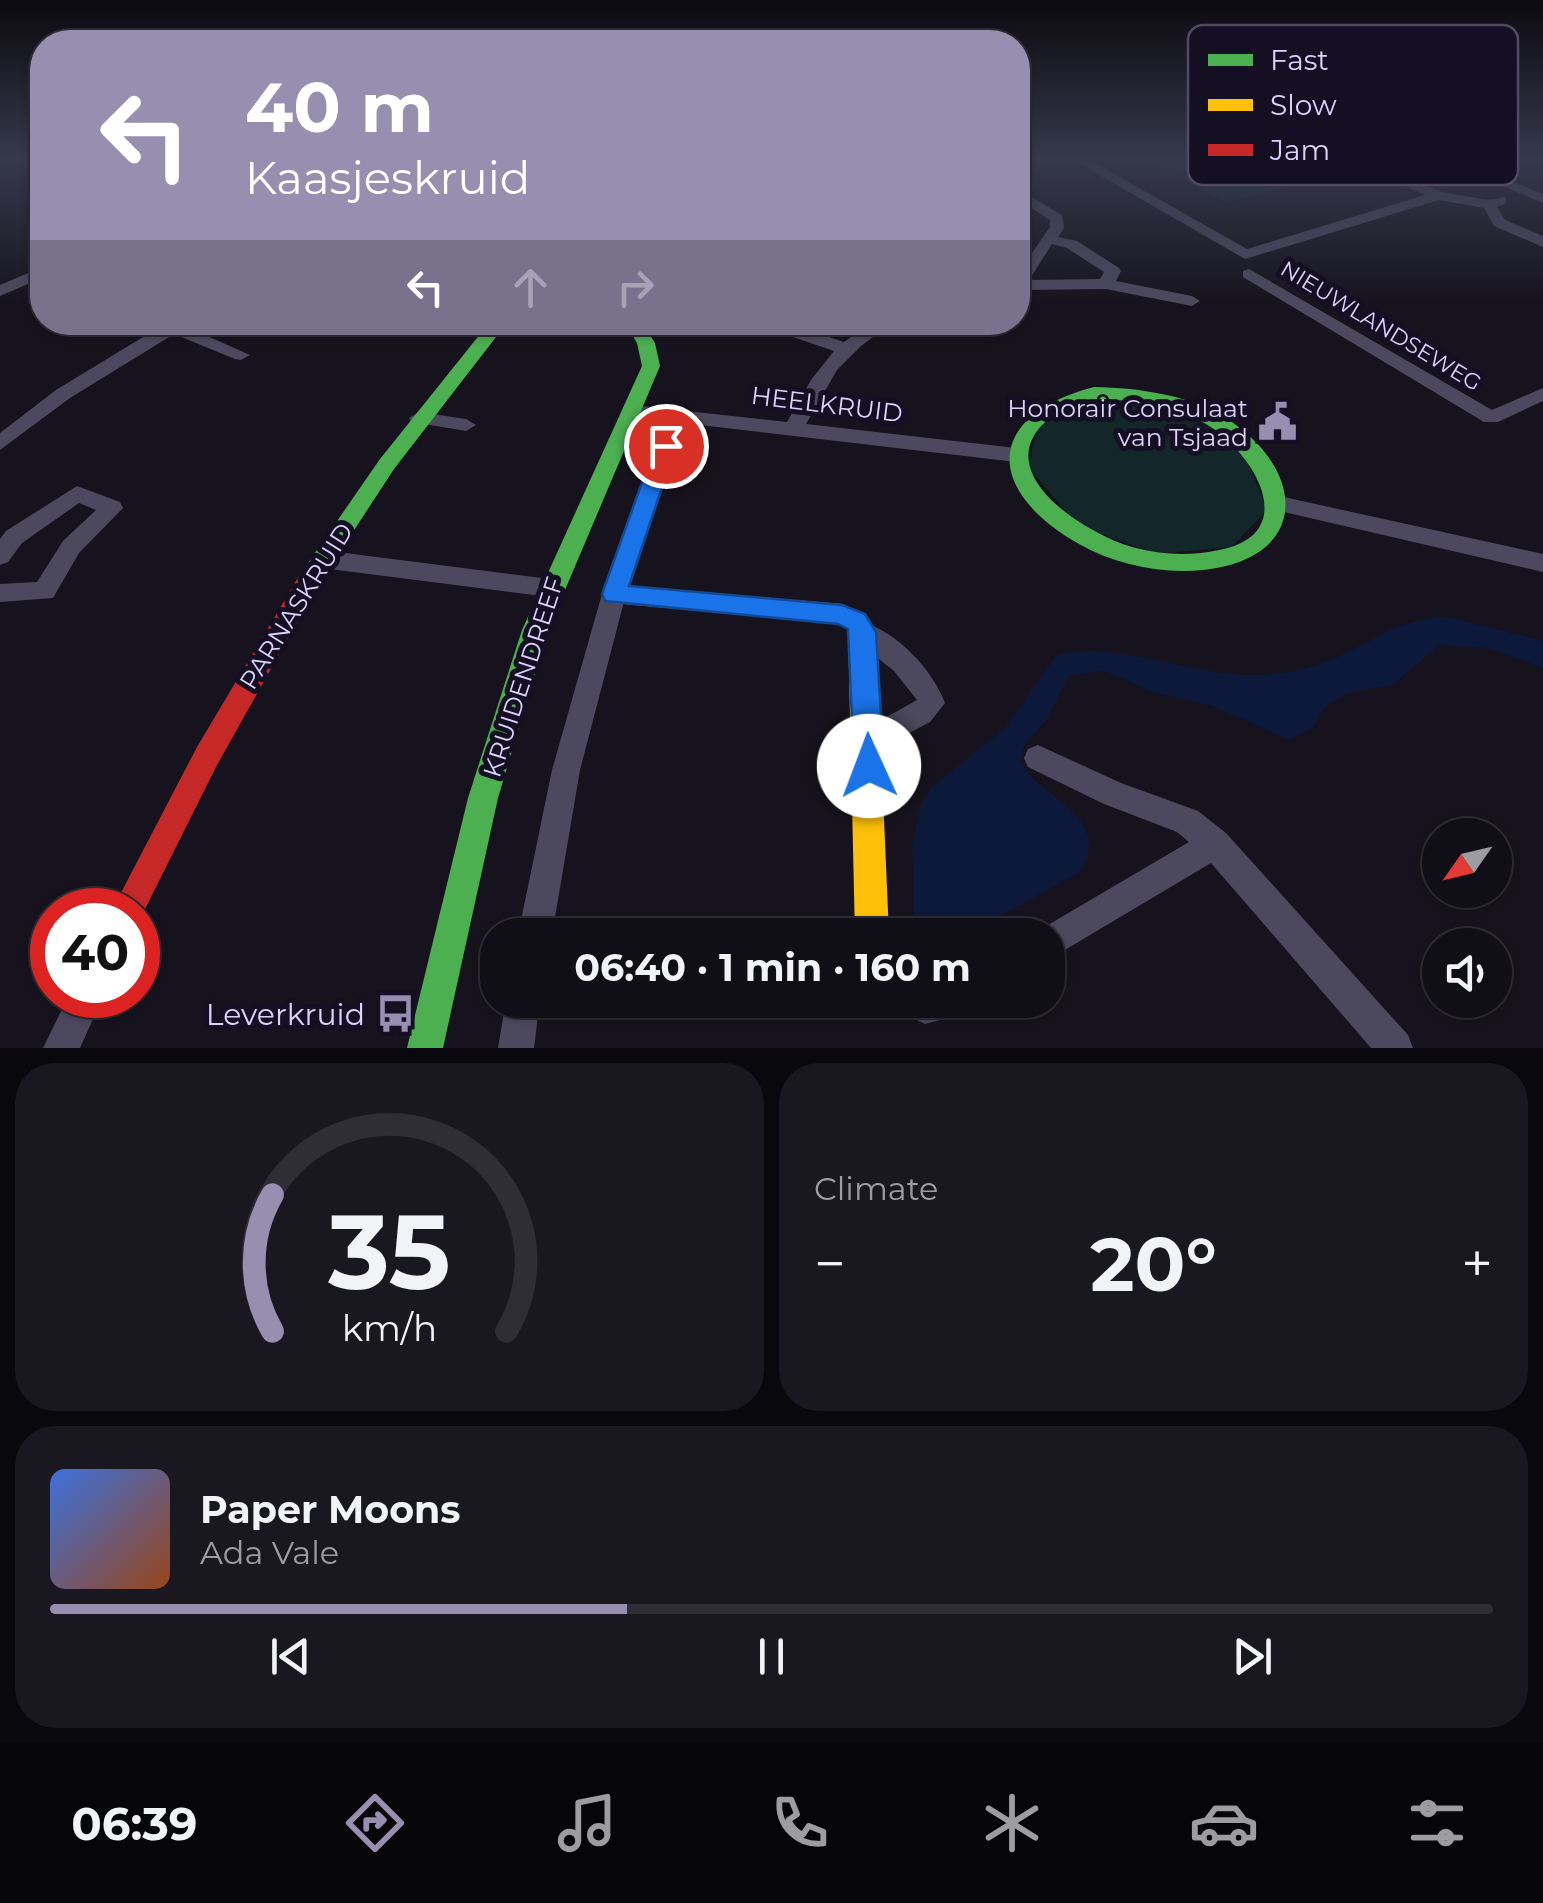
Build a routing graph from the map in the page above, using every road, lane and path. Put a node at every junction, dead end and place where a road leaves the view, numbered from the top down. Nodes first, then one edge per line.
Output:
1 (1039, 207) edge
2 (1155, 207) edge
3 (1407, 207) edge
4 (1491, 207) edge
5 (1048, 239) junction
6 (1543, 242) edge
7 (1247, 264) junction
8 (1030, 267) edge
9 (30, 277) edge
10 (1106, 284) junction
11 (1030, 285) edge
12 (0, 291) edge
13 (1192, 301) dead end
14 (160, 335) edge
15 (198, 335) edge
16 (488, 335) edge
17 (641, 335) edge
18 (805, 335) edge
19 (864, 335) edge
20 (844, 348) junction
21 (240, 355) dead end
22 (1543, 394) edge
23 (632, 411) junction
24 (676, 415) junction
25 (419, 418) junction
26 (466, 425) dead end
27 (796, 428) junction
28 (618, 439) junction
29 (0, 443) edge
30 (666, 446) junction
31 (1016, 455) junction
32 (1280, 504) junction
33 (5, 543) edge
34 (322, 559) junction
35 (1543, 562) edge
36 (550, 588) junction
37 (0, 593) edge
38 (614, 594) junction
39 (863, 632) junction
40 (868, 742) junction
41 (1038, 758) dead end
42 (1215, 844) junction
43 (139, 888) edge
44 (538, 918) edge
45 (872, 918) edge
46 (1065, 933) edge
47 (76, 1018) edge
48 (520, 1018) edge
49 (61, 1048) edge
50 (425, 1048) edge
51 (516, 1048) edge
52 (1396, 1048) edge

1 - 5 street
2 - 7 street, NIEUWLANDSEWEG
3 - 7 street
4 - 6 street
5 - 8 street
5 - 10 street
7 - 22 street, NIEUWLANDSEWEG
9 - 12 street
10 - 11 street
10 - 13 street
14 - 29 street
15 - 21 street
16 - 25 street, PARNASKRUID
17 - 23 street, KRUIDENDREEF
18 - 20 street
19 - 20 street
20 - 27 street
23 - 24 street, HEELKRUID
23 - 28 street, KRUIDENDREEF
24 - 27 street, HEELKRUID
24 - 30 street
25 - 26 street
25 - 34 street, PARNASKRUID
27 - 31 street, HEELKRUID
28 - 30 street
28 - 36 street, KRUIDENDREEF
30 - 38 street
31 - 32 street
31 - 32 street
32 - 35 street
33 - 37 street
34 - 36 street
34 - 43 street, PARNASKRUID
36 - 50 street, KRUIDENDREEF
38 - 39 street
38 - 44 street
39 - 40 street
39 - 40 street
40 - 45 street
41 - 42 street
42 - 46 street
42 - 52 street
47 - 49 street
48 - 51 street

